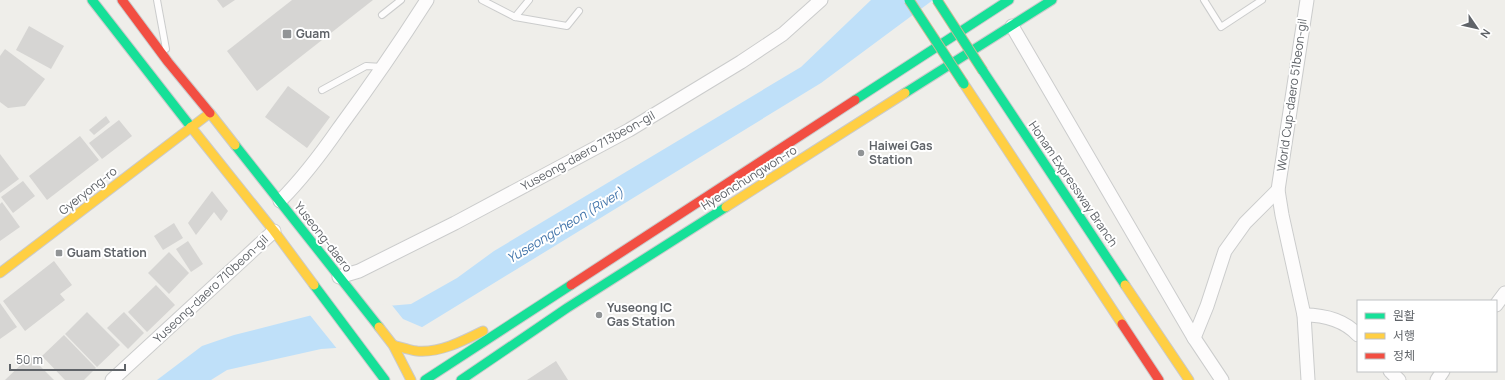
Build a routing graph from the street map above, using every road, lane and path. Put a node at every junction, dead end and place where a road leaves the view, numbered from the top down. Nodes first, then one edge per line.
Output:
1 (92, 0) edge
2 (122, 0) edge
3 (157, 0) edge
4 (402, 0) edge
5 (427, 0) edge
6 (482, 0) edge
7 (529, 0) edge
8 (821, 0) edge
9 (910, 0) edge
10 (937, 0) edge
11 (1009, 0) edge
12 (1052, 0) edge
13 (1204, 0) edge
14 (1262, 0) edge
15 (1307, 0) edge
16 (579, 11) dead end
17 (382, 15) dead end
18 (515, 17) junction
19 (1012, 26) junction
20 (168, 62) junction
21 (384, 67) junction
22 (322, 90) dead end
23 (210, 113) junction
24 (191, 127) junction
25 (1278, 190) junction
26 (280, 201) junction
27 (274, 231) junction
28 (0, 274) edge
29 (342, 280) junction
30 (1505, 292) edge
31 (558, 294) junction
32 (1497, 304) edge
33 (1304, 315) junction
34 (1357, 334) edge
35 (1194, 338) junction
36 (393, 345) junction
37 (1391, 372) edge
38 (1443, 372) edge
39 (112, 380) edge
40 (385, 380) edge
41 (411, 380) edge
42 (425, 380) edge
43 (461, 380) edge
44 (1158, 380) edge
45 (1189, 380) edge
46 (1222, 380) edge
47 (1308, 380) edge
48 (1398, 380) edge
49 (1437, 380) edge

1 - 24 main road
2 - 20 main road, Yuseong-daero
3 - 20 lane
4 - 17 lane
5 - 21 street
6 - 18 lane
7 - 18 lane
8 - 29 street, Yuseong-daero 713beon-gil
9 - 44 main road, bridge
10 - 45 main road, Honam Expressway Branch, bridge
11 - 31 main road, Hyeonchungwon-ro
12 - 19 main road, Hyeonchungwon-ro
13 - 14 lane
15 - 25 street, World Cup-daero 51beon-gil
16 - 18 lane
19 - 35 street
19 - 43 main road, Hyeonchungwon-ro
20 - 23 main road, Yuseong-daero
21 - 22 lane
21 - 26 street
23 - 24 main road
23 - 26 main road, Yuseong-daero
24 - 27 main road
24 - 28 main road, Gyeryong-ro
25 - 33 street, World Cup-daero 51beon-gil
25 - 35 street
26 - 29 main road, Yuseong-daero
27 - 39 street, Yuseong-daero 710beon-gil
27 - 40 main road
29 - 36 main road, Yuseong-daero
30 - 32 street
31 - 36 main road
31 - 42 main road
33 - 34 street
33 - 47 street, World Cup-daero 51beon-gil
35 - 46 street
36 - 41 main road, Yuseong-daero
37 - 48 street
38 - 49 street

